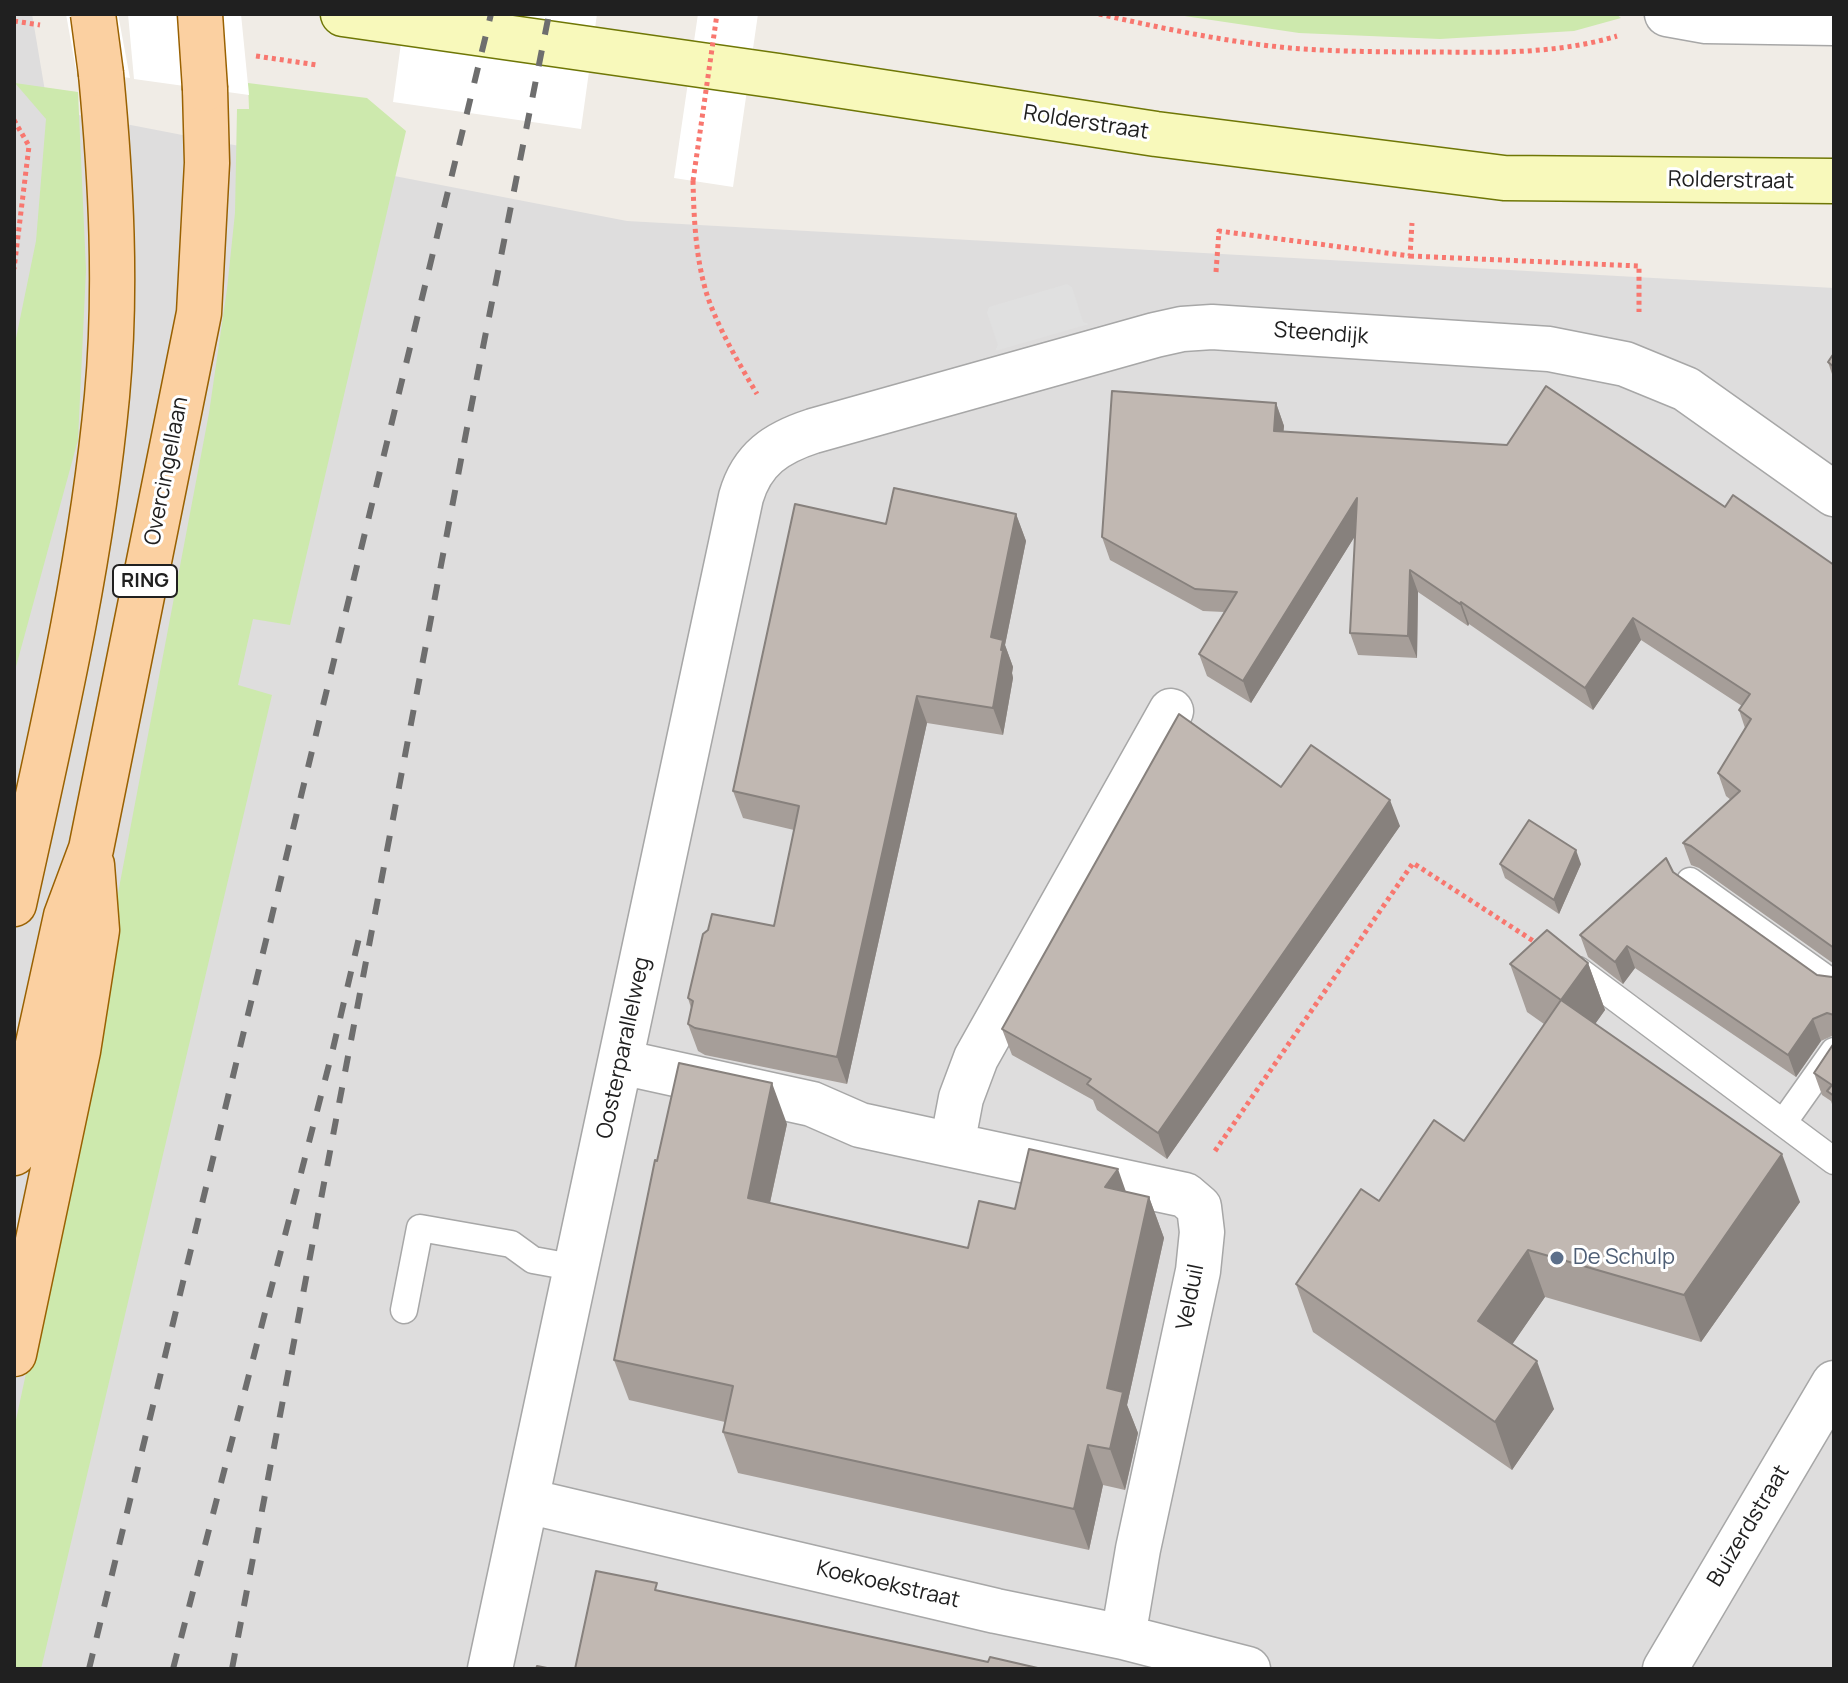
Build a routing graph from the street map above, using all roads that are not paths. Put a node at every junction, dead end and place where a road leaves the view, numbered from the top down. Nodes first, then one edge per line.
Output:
1 (93, 14) edge
2 (200, 14) edge
3 (343, 14) edge
4 (1667, 14) edge
5 (1834, 23) edge
6 (1834, 181) edge
7 (784, 442) joint
8 (1834, 494) edge
9 (1171, 711) dead end
10 (23, 838) edge
11 (91, 849) junction
12 (1690, 881) edge
13 (14, 904) edge
14 (1578, 970) edge
15 (1834, 984) edge
16 (1834, 1051) edge
17 (621, 1062) junction
18 (1783, 1123) junction
19 (952, 1145) junction
20 (14, 1153) edge
21 (1834, 1161) edge
22 (577, 1268) junction
23 (404, 1310) dead end
24 (14, 1354) edge
25 (1834, 1383) edge
26 (527, 1501) junction
27 (1123, 1637) junction
28 (490, 1669) edge
29 (1248, 1669) edge
30 (1665, 1669) edge

1 - 10 main road, RING, bridge
2 - 11 main road, Overcingellaan / RING, bridge
3 - 6 main road, Rolderstraat
4 - 5 street
7 - 8 street, Steendijk
7 - 17 street, Oosterparallelweg
9 - 19 street
10 - 13 main road, RING
11 - 20 main road, Overcingellaan / RING
11 - 24 main road
12 - 15 lane
14 - 18 lane
16 - 18 lane
17 - 19 street
17 - 22 street, Oosterparallelweg
18 - 21 lane
19 - 27 street, Velduil
22 - 23 lane
22 - 26 street, Oosterparallelweg
25 - 30 street, Buizerdstraat
26 - 27 street, Koekoekstraat
26 - 28 street, Oosterparallelweg
27 - 29 street, Koekoekstraat

